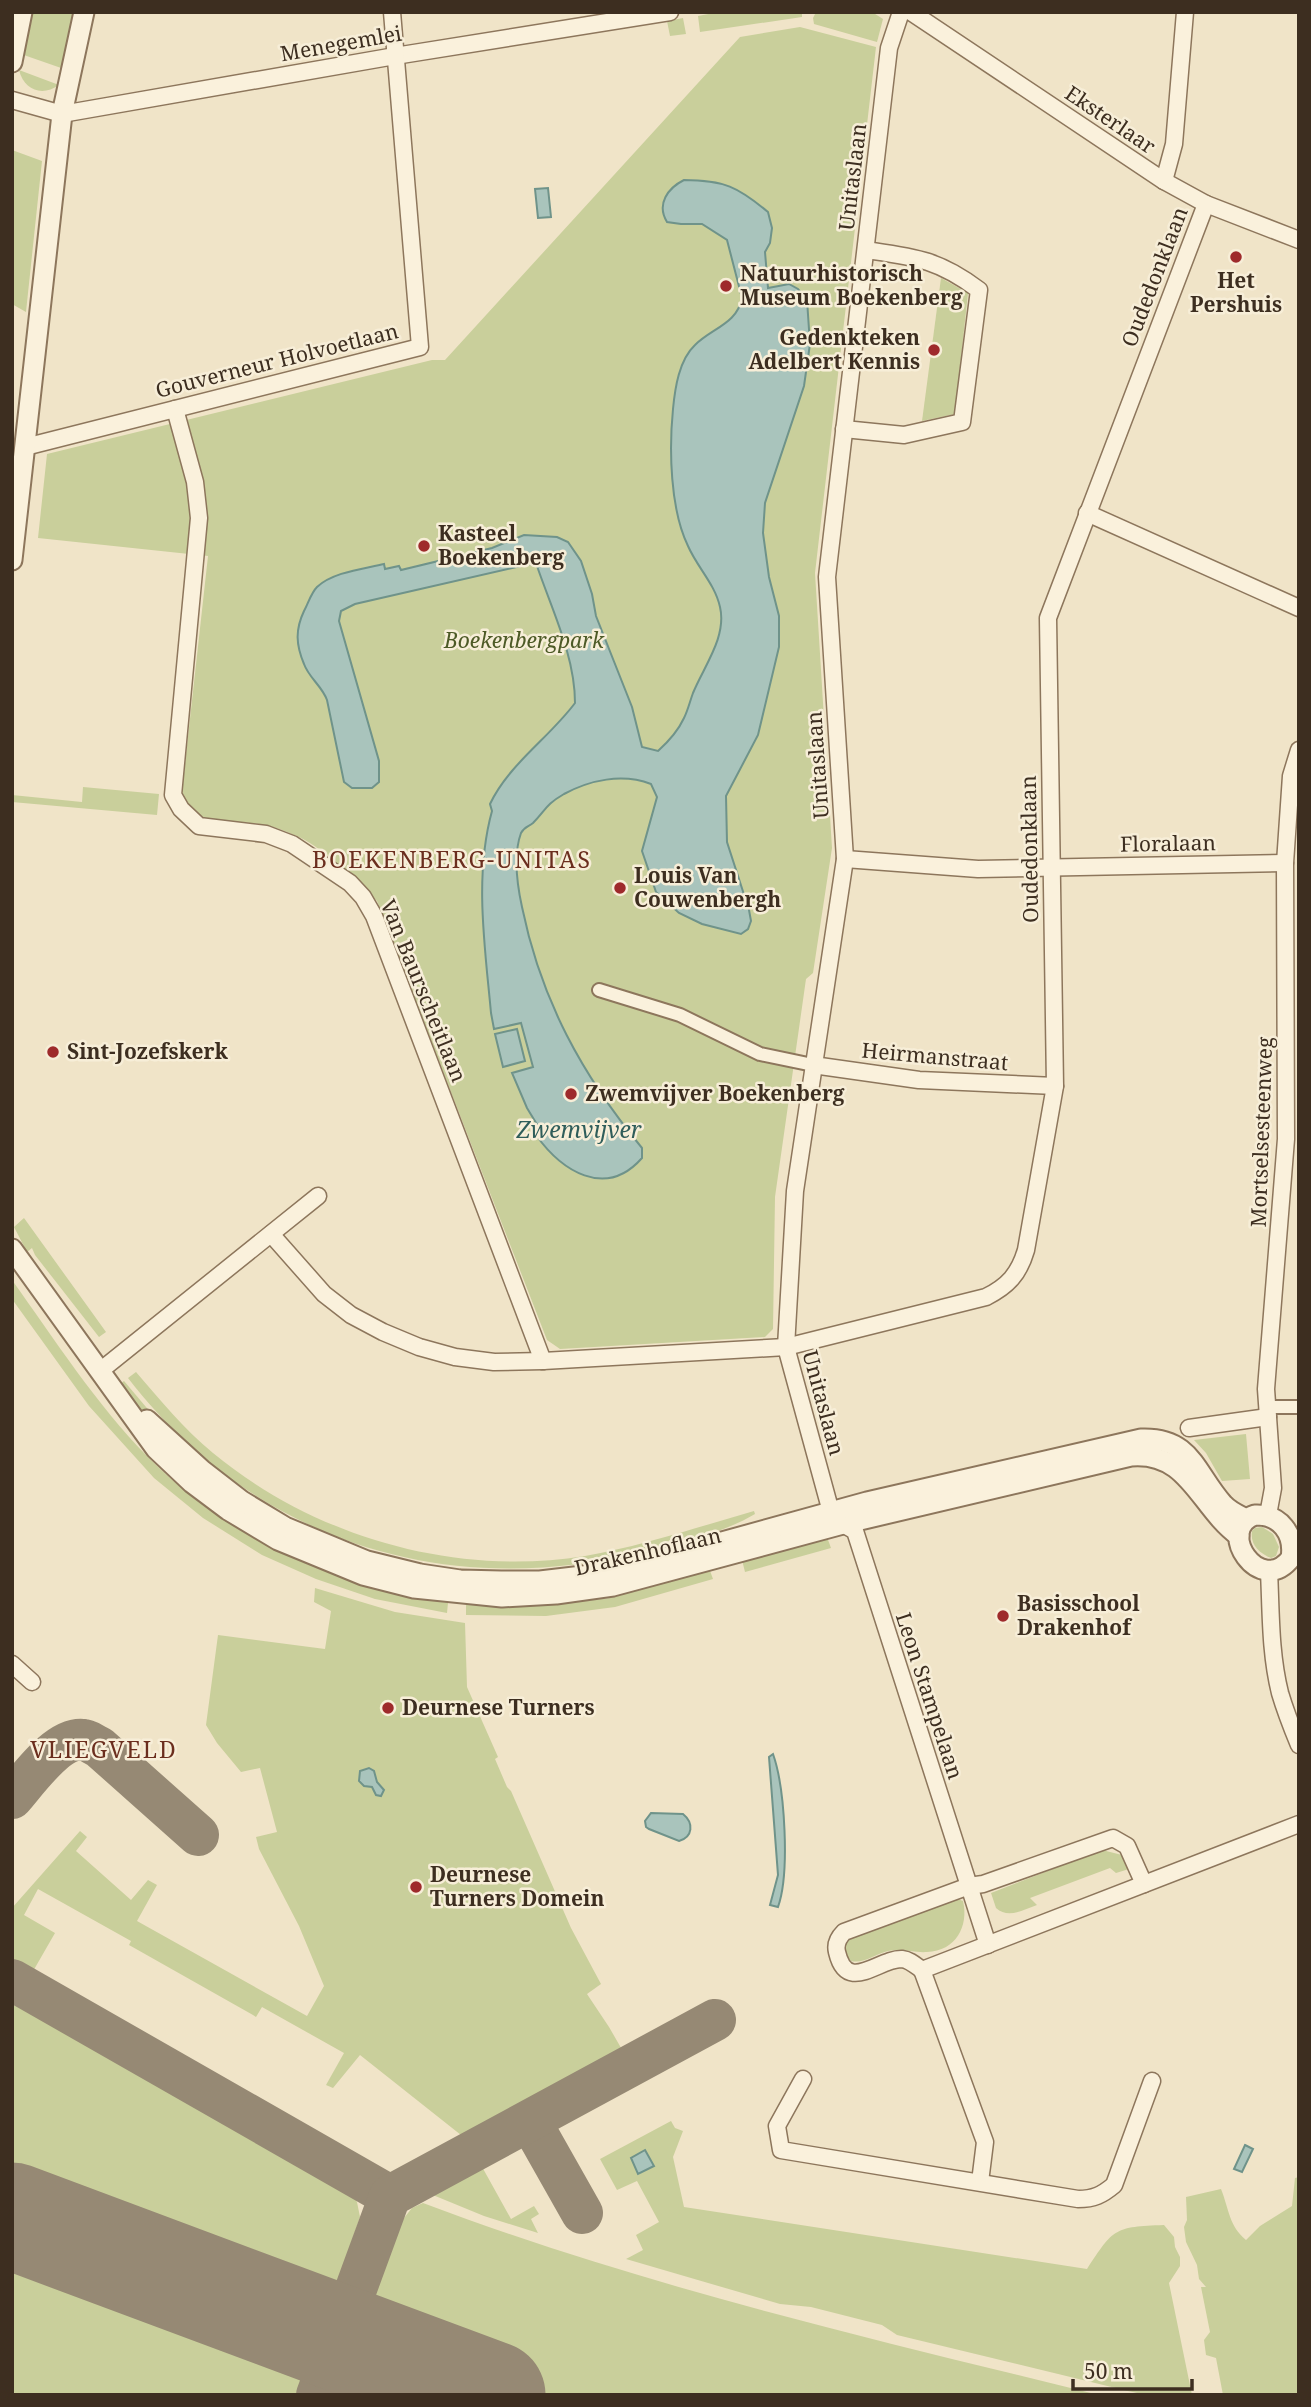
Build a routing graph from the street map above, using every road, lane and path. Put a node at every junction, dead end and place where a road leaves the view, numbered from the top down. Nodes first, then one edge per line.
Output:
1 (21, 12) edge
2 (84, 12) edge
3 (392, 12) edge
4 (670, 12) edge
5 (901, 12) edge
6 (911, 12) edge
7 (1185, 12) edge
8 (584, 19) edge
9 (12, 20) edge
10 (395, 56) junction
11 (12, 62) edge
12 (12, 100) edge
13 (61, 114) junction
14 (1164, 181) junction
15 (1206, 204) junction
16 (1299, 240) edge
17 (866, 250) junction
18 (175, 409) junction
19 (844, 429) junction
20 (19, 449) edge
21 (1087, 513) junction
22 (12, 560) edge
23 (1299, 608) edge
24 (1299, 750) edge
25 (845, 859) junction
26 (1285, 863) junction
27 (1052, 868) junction
28 (599, 990) dead end
29 (813, 1065) junction
30 (1055, 1086) junction
31 (318, 1196) dead end
32 (271, 1234) junction
33 (12, 1249) edge
34 (786, 1347) junction
35 (543, 1362) junction
36 (100, 1371) junction
37 (1299, 1407) edge
38 (1268, 1412) junction
39 (1189, 1428) dead end
40 (1268, 1516) junction
41 (837, 1518) junction
42 (1242, 1528) junction
43 (1295, 1554) edge
44 (1269, 1571) junction
45 (12, 1664) edge
46 (32, 1682) dead end
47 (1299, 1745) edge
48 (1299, 1824) edge
49 (1144, 1884) junction
50 (969, 1886) junction
51 (988, 1945) junction
52 (922, 1969) junction
53 (803, 2079) dead end
54 (1152, 2081) dead end
55 (980, 2182) junction

1 - 9 street
1 - 11 street
2 - 13 street
3 - 10 street
4 - 8 street, Menegemlei
5 - 17 street, Unitaslaan
6 - 14 street, Eksterlaar
7 - 14 street
8 - 10 street, Menegemlei
10 - 13 street, Menegemlei
10 - 18 street, Gouverneur Holvoetlaan
12 - 13 street
13 - 20 street
14 - 15 street, Eksterlaar
15 - 16 street, Eksterlaar
15 - 21 street, Oudedonklaan
17 - 19 street, Unitaslaan
17 - 19 street
18 - 20 street, Gouverneur Holvoetlaan
18 - 35 street, Van Baurscheitlaan
19 - 25 street, Unitaslaan
20 - 22 street
21 - 23 street
21 - 27 street, Oudedonklaan
24 - 26 street, Mortselsesteenweg
25 - 27 street, Floralaan
25 - 29 street, Unitaslaan
26 - 27 street, Floralaan
26 - 38 street, Mortselsesteenweg
27 - 30 street, Oudedonklaan
28 - 29 street
29 - 30 street, Heirmanstraat
29 - 34 street, Unitaslaan
30 - 34 street, Oudedonklaan
31 - 32 street
32 - 35 street, Oudedonklaan
32 - 36 street
33 - 36 street, Drakenhoflaan
34 - 35 street, Oudedonklaan
34 - 41 street, Unitaslaan
36 - 41 street, Drakenhoflaan
37 - 38 street
38 - 39 street
38 - 40 street, Mortselsesteenweg
40 - 42 street
40 - 43 street
41 - 42 street, Drakenhoflaan
41 - 50 street, Leon Stampelaan
42 - 44 street
43 - 44 street
44 - 47 street
45 - 46 street
48 - 49 street
49 - 50 street
49 - 51 street
50 - 51 street, Leon Stampelaan
50 - 52 street
51 - 52 street
52 - 55 street
53 - 55 street
54 - 55 street

